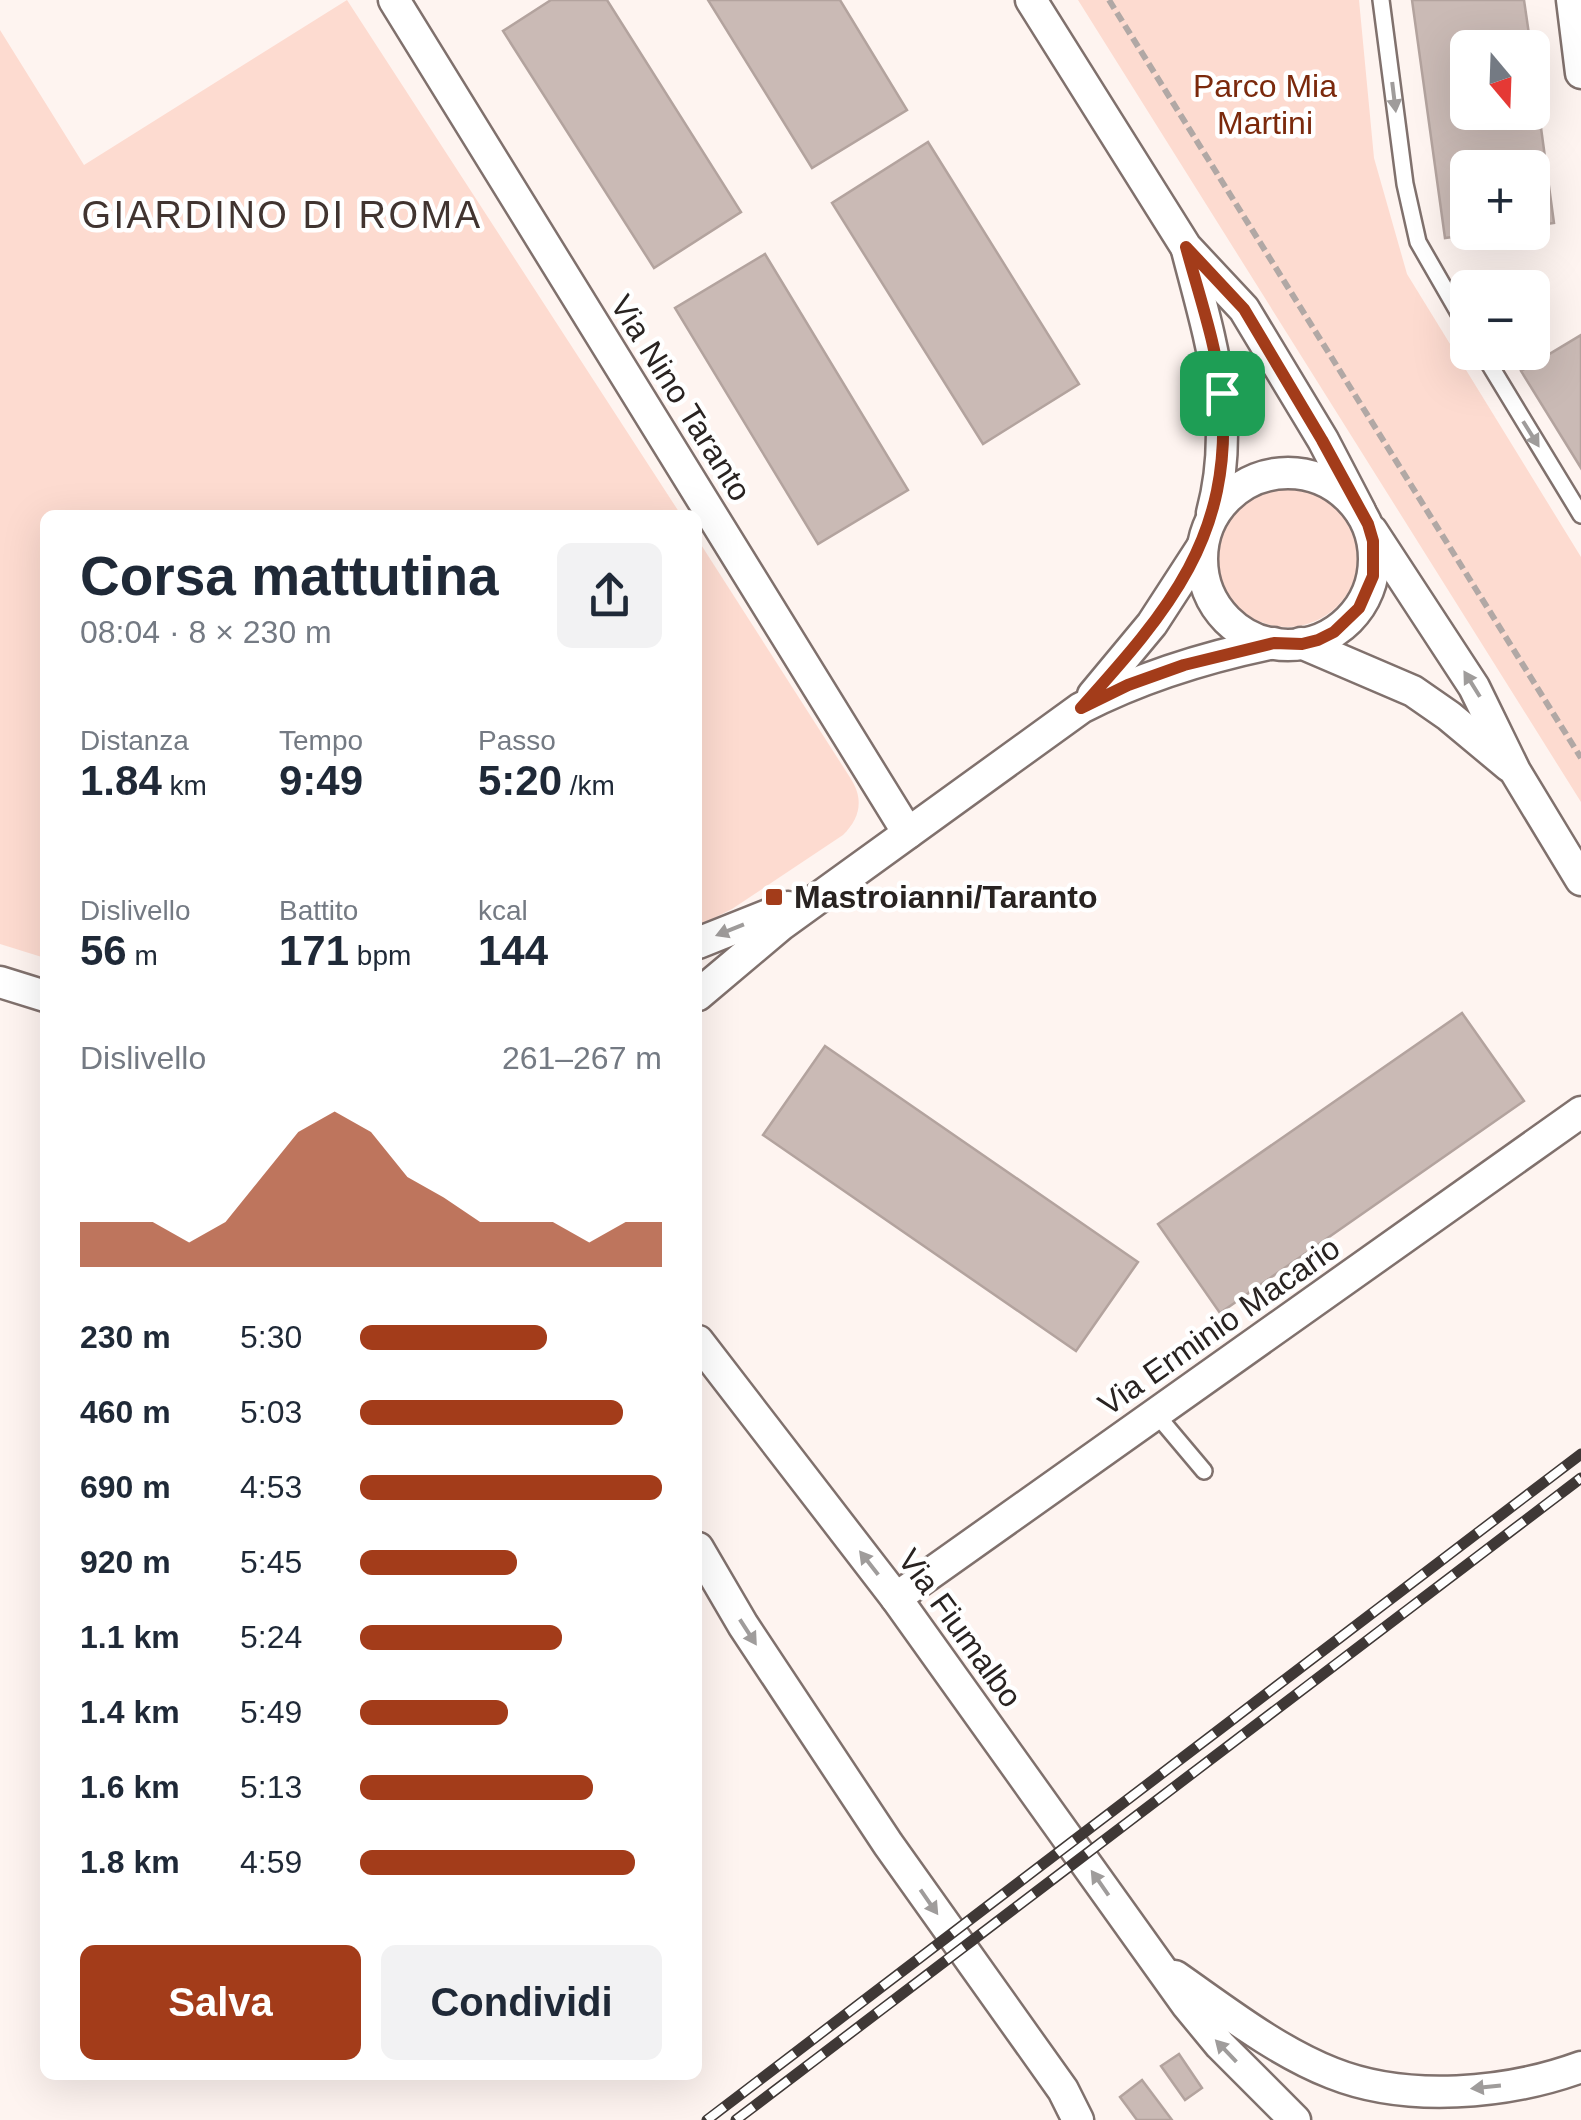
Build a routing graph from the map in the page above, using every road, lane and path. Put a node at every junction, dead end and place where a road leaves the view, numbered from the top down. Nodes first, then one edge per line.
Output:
1 (394, 0) edge
2 (1031, 0) edge
3 (1108, 0) edge
4 (1381, 0) edge
5 (1572, 0) edge
6 (1581, 72) edge
7 (1186, 247) junction
8 (1450, 298) edge
9 (1493, 370) edge
10 (1581, 515) edge
11 (1364, 518) junction
12 (1206, 536) junction
13 (1288, 643) junction
14 (1081, 708) junction
15 (1581, 758) edge
16 (1515, 772) junction
17 (908, 833) junction
18 (1581, 880) edge
19 (828, 892) junction
20 (702, 941) edge
21 (0, 982) edge
22 (702, 992) edge
23 (40, 994) edge
24 (1581, 1112) edge
25 (702, 1346) edge
26 (1156, 1414) junction
27 (1204, 1471) dead end
28 (702, 1555) edge
29 (896, 1598) junction
30 (1156, 1962) junction
31 (1581, 2067) edge
32 (1078, 2120) edge
33 (1295, 2120) edge

1 - 17 street, Via Nino Taranto
2 - 7 street
3 - 15 path
4 -> 8 lane
5 - 6 street
7 - 11 street
7 - 12 street
9 -> 10 lane
11 - 12 street
11 - 13 street
16 -> 11 street
12 - 13 street
12 - 14 street
13 - 14 street
13 - 16 street
14 - 17 street
16 - 18 street
17 - 19 street
19 -> 20 street
19 - 22 street
21 - 23 street
24 - 26 street, Via Erminio Macario
29 -> 25 street, Via Fiumalbo
26 - 27 lane
26 - 29 street, Via Erminio Macario
28 -> 32 street
30 -> 29 street, Via Fiumalbo
31 -> 30 street, Via Fiumalbo
33 -> 30 street, Via Fiumalbo

